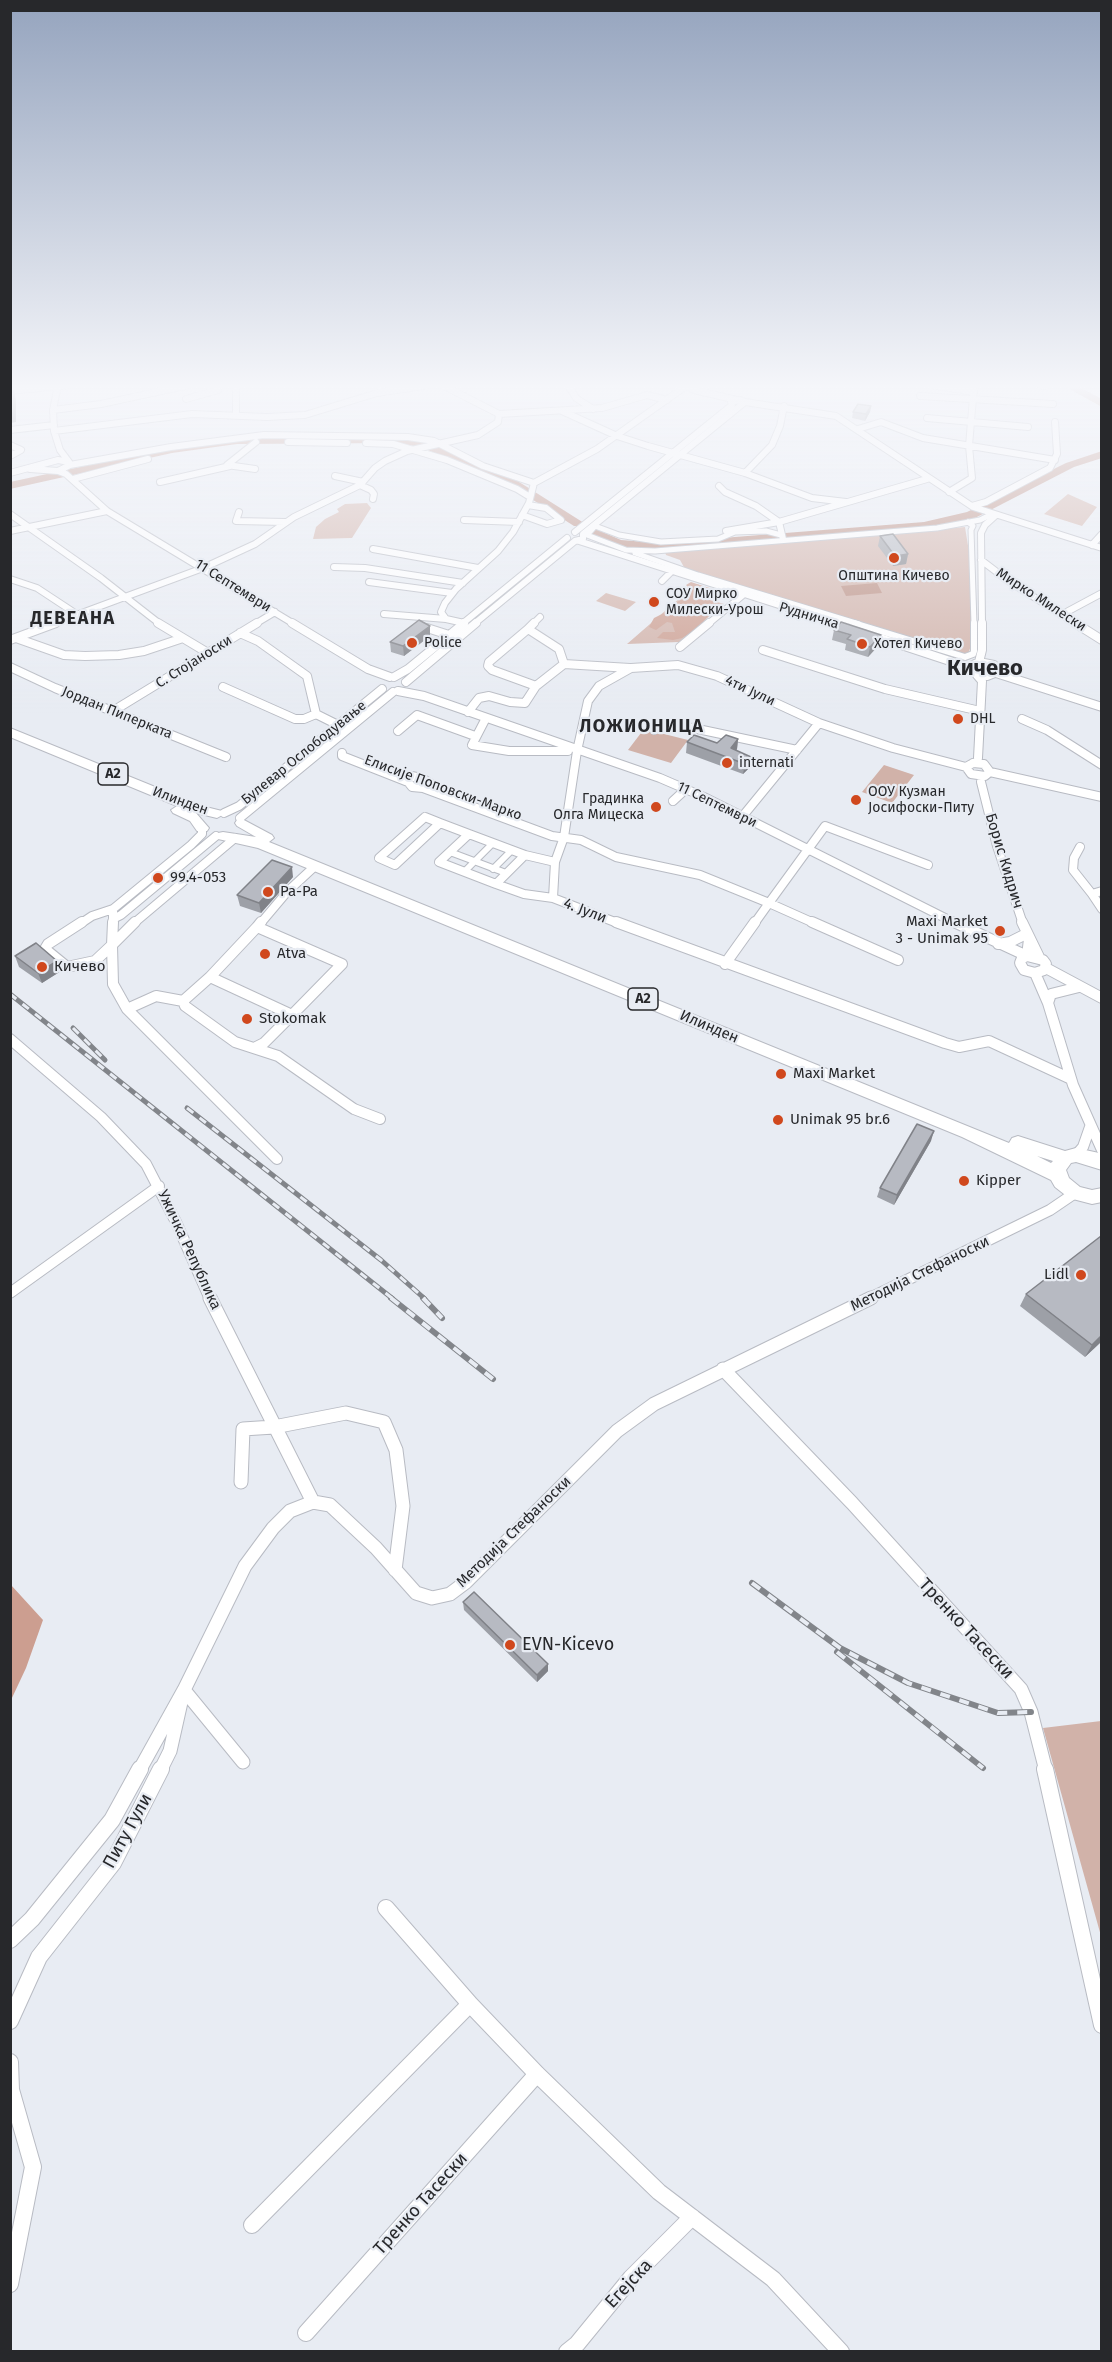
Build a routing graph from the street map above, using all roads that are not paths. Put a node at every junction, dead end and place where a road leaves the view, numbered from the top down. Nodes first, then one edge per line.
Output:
1 (91, 495) edge
2 (339, 495) edge
3 (374, 495) edge
4 (531, 495) edge
5 (532, 495) edge
6 (619, 495) edge
7 (632, 495) edge
8 (732, 495) edge
9 (805, 495) edge
10 (870, 495) edge
11 (954, 495) edge
12 (999, 495) edge
13 (373, 499) dead end
14 (846, 502) junction
15 (973, 507) junction
16 (107, 511) junction
17 (239, 513) dead end
18 (10, 514) edge
19 (993, 514) junction
20 (521, 519) junction
21 (464, 520) dead end
22 (285, 522) junction
23 (557, 522) junction
24 (779, 522) junction
25 (968, 522) junction
26 (29, 528) junction
27 (10, 531) edge
28 (726, 531) dead end
29 (570, 534) junction
30 (1101, 534) edge
31 (782, 537) junction
32 (580, 539) junction
33 (691, 544) junction
34 (1092, 545) junction
35 (1101, 548) edge
36 (373, 549) dead end
37 (626, 550) junction
38 (981, 560) junction
39 (334, 567) dead end
40 (203, 568) junction
41 (478, 568) junction
42 (671, 572) junction
43 (10, 579) edge
44 (662, 581) dead end
45 (369, 582) dead end
46 (463, 583) junction
47 (453, 593) junction
48 (1101, 593) edge
49 (743, 595) junction
50 (126, 597) junction
51 (275, 612) junction
52 (384, 614) dead end
53 (78, 615) junction
54 (1061, 615) junction
55 (540, 617) dead end
56 (446, 619) junction
57 (464, 623) junction
58 (427, 628) edge
59 (528, 629) junction
60 (240, 633) junction
61 (449, 635) junction
62 (183, 638) junction
63 (13, 639) edge
64 (1101, 640) edge
65 (680, 647) dead end
66 (763, 650) dead end
67 (208, 653) junction
68 (564, 664) junction
69 (10, 666) edge
70 (631, 668) junction
71 (978, 668) junction
72 (368, 669) junction
73 (995, 673) junction
74 (392, 677) junction
75 (407, 683) junction
76 (381, 686) junction
77 (536, 686) junction
78 (223, 687) dead end
79 (395, 691) junction
80 (424, 696) junction
81 (1101, 706) edge
82 (113, 711) junction
83 (468, 711) junction
84 (980, 711) junction
85 (316, 714) junction
86 (417, 715) junction
87 (486, 718) junction
88 (1022, 719) dead end
89 (819, 723) junction
90 (338, 725) junction
91 (654, 730) dead end
92 (398, 731) dead end
93 (10, 732) edge
94 (475, 736) junction
95 (10, 740) edge
96 (797, 750) junction
97 (577, 751) junction
98 (226, 756) dead end
99 (975, 763) junction
100 (1101, 765) edge
101 (983, 776) junction
102 (686, 789) junction
103 (1101, 797) edge
104 (673, 801) dead end
105 (220, 813) junction
106 (742, 817) junction
107 (241, 820) junction
108 (440, 823) junction
109 (202, 828) junction
110 (469, 834) junction
111 (224, 837) junction
112 (564, 837) junction
113 (493, 843) junction
114 (1080, 848) dead end
115 (512, 850) junction
116 (807, 850) junction
117 (450, 852) junction
118 (483, 854) junction
119 (525, 855) junction
120 (501, 860) junction
121 (475, 862) junction
122 (555, 862) junction
123 (928, 865) dead end
124 (314, 867) junction
125 (493, 868) junction
126 (465, 871) junction
127 (506, 873) junction
128 (496, 884) junction
129 (1097, 893) edge
130 (553, 898) junction
131 (769, 903) junction
132 (113, 909) junction
133 (1101, 909) edge
134 (113, 919) junction
135 (257, 927) junction
136 (1028, 937) junction
137 (998, 944) junction
138 (112, 945) junction
139 (1039, 957) junction
140 (1023, 959) junction
141 (898, 960) dead end
142 (725, 963) junction
143 (1046, 968) junction
144 (1035, 973) junction
145 (210, 976) junction
146 (1079, 987) junction
147 (1101, 998) edge
148 (183, 1001) junction
149 (1048, 1003) junction
150 (127, 1009) junction
151 (292, 1015) junction
152 (10, 1039) edge
153 (254, 1048) junction
154 (1071, 1079) junction
155 (380, 1119) dead end
156 (1090, 1127) junction
157 (1101, 1150) edge
158 (277, 1159) dead end
159 (1066, 1163) junction
160 (1101, 1163) edge
161 (159, 1186) junction
162 (1075, 1194) junction
163 (1101, 1196) edge
164 (10, 1293) edge
165 (723, 1369) junction
166 (274, 1427) junction
167 (241, 1482) dead end
168 (313, 1502) junction
169 (395, 1570) junction
170 (184, 1690) junction
171 (243, 1762) dead end
172 (386, 1908) dead end
173 (10, 1940) edge
174 (1098, 1999) edge
175 (470, 2004) junction
176 (10, 2021) edge
177 (1101, 2025) edge
178 (10, 2062) edge
179 (537, 2074) junction
180 (692, 2217) junction
181 (252, 2225) dead end
182 (10, 2284) edge
183 (306, 2333) dead end
184 (567, 2352) edge
185 (841, 2352) edge

1 - 16 street, 11 Септември
2 - 22 street
3 - 13 street
4 - 20 street
5 - 23 street
6 - 29 street
7 - 32 street
8 - 24 street
9 - 14 street
10 - 14 street
11 - 15 street
12 - 15 street
14 - 24 street
15 - 19 street
16 - 26 street
16 - 40 street, 11 Септември
17 - 22 street
18 - 26 street
19 - 25 street
19 - 34 street
19 - 38 street
20 - 21 street
20 - 23 street
20 - 41 street
22 - 40 street
23 - 29 street
24 - 28 street
24 - 31 street
25 - 31 street
25 - 37 street
26 - 27 street
26 - 50 street
29 - 32 street, Рудничка
29 - 57 street
30 - 34 street
31 - 33 street
31 - 33 street
32 - 42 street, Рудничка
32 - 71 street, Рудничка
32 - 75 street
33 - 37 street
33 - 37 street
34 - 35 street
36 - 41 street
38 - 54 street, Мирко Милески
38 - 71 street
39 - 46 street
40 - 50 street
40 - 51 street, 11 Септември
41 - 46 street
42 - 44 street
42 - 49 street, Рудничка
43 - 53 street
45 - 47 street
46 - 47 street
47 - 56 street
48 - 54 street
49 - 65 street
49 - 71 street, Рудничка
50 - 53 street
50 - 62 street
51 - 60 street, С. Стојаноски
51 - 72 street, 11 Септември
52 - 56 street
53 - 63 street
54 - 64 street, Мирко Милески
55 - 59 street
56 - 57 street
57 - 61 street
58 - 61 street
59 - 68 street
59 - 77 street
60 - 67 street, С. Стојаноски
60 - 85 street
61 - 74 street
62 - 63 street
62 - 67 street
66 - 84 street
67 - 82 street, С. Стојаноски
68 - 70 street
68 - 77 street
69 - 82 street, Јордан Пиперката
70 - 89 street, 4ти Јули
70 - 97 street, 4ти Јули
71 - 73 street
71 - 73 street
71 - 84 street
72 - 74 street, 11 Септември
72 - 76 street, 11 Септември
73 - 81 street
74 - 75 street, 11 Септември
74 - 76 street, Булевар Ослободување
75 - 79 street, Булевар Ослободување
75 - 80 street, 11 Септември
76 - 79 street, 11 Септември
76 - 90 street, Булевар Ослободување
77 - 83 street
78 - 85 street
79 - 80 street, 11 Септември
79 - 107 street, Булевар Ослободување
80 - 83 street, 11 Септември
80 - 86 street
82 - 98 street, Јордан Пиперката
83 - 87 street, 11 Септември
84 - 99 street
85 - 90 street
86 - 92 street
86 - 94 street
87 - 94 street
87 - 97 street, 11 Септември
88 - 100 street
89 - 96 street
89 - 99 street, 4ти Јули
90 - 105 street, Булевар Ослободување
91 - 96 street
93 - 105 main road, Илинден / A2
94 - 97 street
95 - 109 main road, Илинден / A2
96 - 106 street
97 - 102 street, 11 Септември
97 - 112 street, 4. Јули
99 - 101 street
99 - 101 street
101 - 103 street
101 - 136 street, Борис Кидрич
102 - 104 street
102 - 106 street, 11 Септември
105 - 107 main road, Илинден / A2
105 - 109 main road, Илинден
106 - 116 street, 11 Септември
107 - 111 main road
107 - 159 main road, Илинден / A2
108 - 108 street
108 - 110 street
109 - 111 main road, Илинден / A2
109 - 132 street
110 - 113 street
110 - 117 street
111 - 124 main road, Илинден / A2
111 - 134 street
111 - 138 street
112 - 112 street, Елисије Поповски-Марко
112 - 122 street, 4. Јули
112 - 131 street, Елисије Поповски-Марко
113 - 115 street
113 - 118 street
114 - 129 street
115 - 119 street
115 - 120 street
116 - 123 street
116 - 131 street
116 - 137 street, 11 Септември
117 - 121 street
117 - 126 street
118 - 120 street
118 - 121 street
119 - 122 street
119 - 127 street
120 - 125 street
121 - 125 street
121 - 126 street
122 - 130 street, 4. Јули
124 - 135 street
124 - 159 main road, Илинден / A2
125 - 127 street
126 - 128 street
127 - 128 street
128 - 130 street
129 - 133 street
130 - 142 street, 4. Јули
131 - 141 street, Елисије Поповски-Марко
131 - 142 street
132 - 134 street
132 - 138 street
134 - 138 street
135 - 145 street
135 - 151 street
136 - 137 street
136 - 139 street
136 - 140 street
137 - 140 street, 11 Септември
138 - 150 street
139 - 140 street
139 - 143 street
140 - 144 street, 11 Септември
142 - 154 street
143 - 144 street
143 - 146 street
144 - 149 street
145 - 148 street
145 - 151 street
146 - 147 street
146 - 149 street
148 - 150 street
148 - 153 street
149 - 154 street
150 - 158 street
151 - 153 street
152 - 161 street, Ужичка Република
153 - 155 street
154 - 156 street
156 - 157 street
156 - 159 street
159 - 160 main road, Илинден / A2
159 - 162 main road, Илинден / A2
161 - 164 street
161 - 166 street, Ужичка Република
162 - 163 main road
162 - 165 street, Методија Стефаноски
165 - 169 street, Методија Стефаноски
165 - 174 street, Тренко Тасески
166 - 167 street
166 - 168 street, Ужичка Република
166 - 169 street
168 - 169 street, Методија Стефаноски
168 - 170 street
170 - 171 street
170 - 173 street
170 - 176 street, Питу Гули
172 - 175 street
174 - 177 street, Тренко Тасески
175 - 179 street
175 - 181 street
178 - 182 street
179 - 180 street
179 - 183 street, Тренко Тасески
180 - 184 street, Егејска
180 - 185 street

